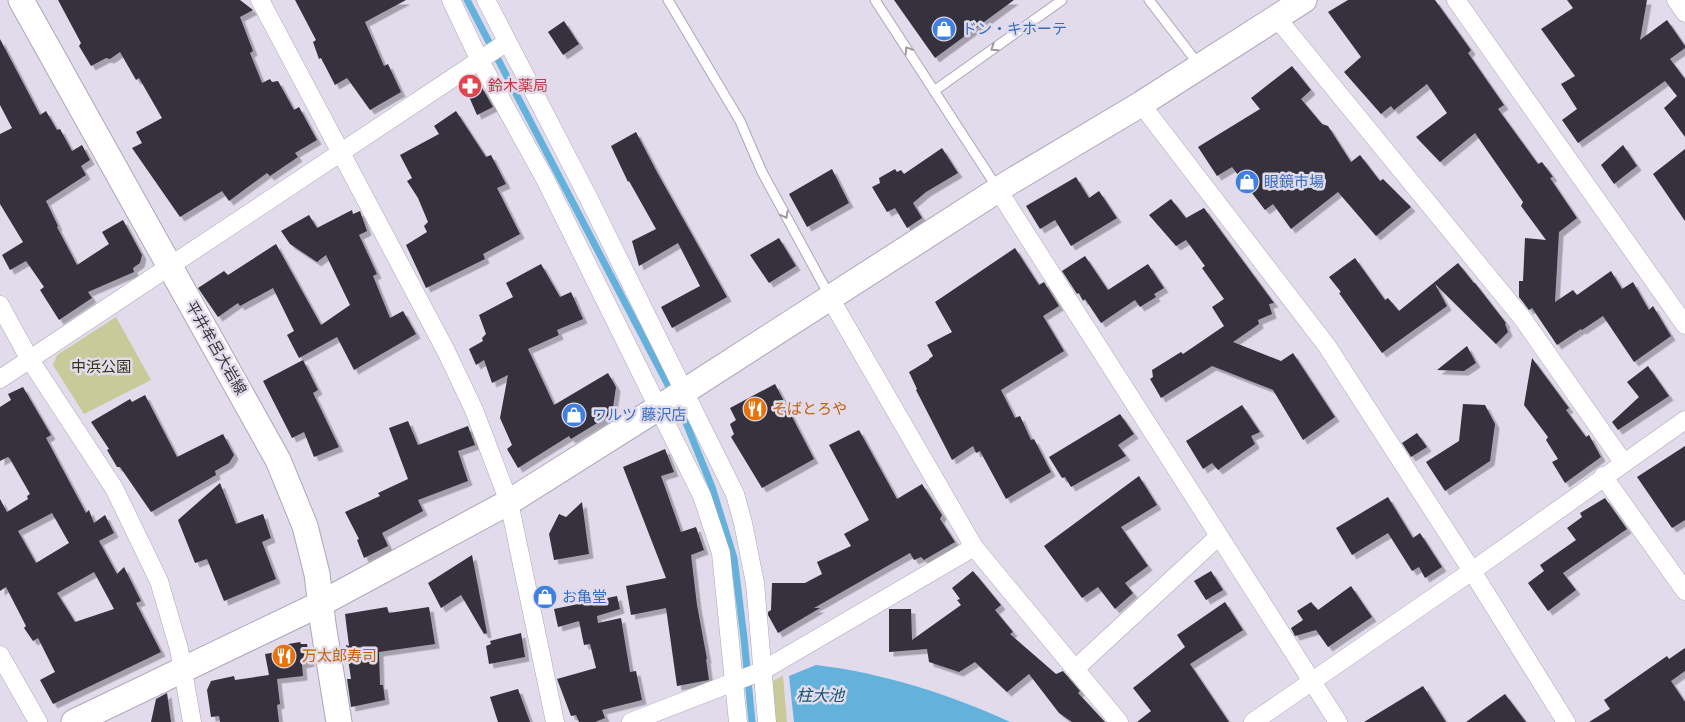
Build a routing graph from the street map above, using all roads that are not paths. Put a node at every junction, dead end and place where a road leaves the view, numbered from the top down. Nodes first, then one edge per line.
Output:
1 (21, 0) edge
2 (260, 0) edge
3 (451, 0) edge
4 (486, 0) edge
5 (668, 0) edge
6 (875, 0) edge
7 (1062, 0) edge
8 (1149, 0) edge
9 (1304, 0) edge
10 (1456, 0) edge
11 (1676, 0) edge
12 (1685, 13) edge
13 (1276, 17) junction
14 (506, 42) junction
15 (480, 61) junction
16 (1200, 66) junction
17 (934, 91) junction
18 (1141, 104) junction
19 (340, 154) junction
20 (998, 190) junction
21 (169, 267) junction
22 (830, 298) junction
23 (0, 305) edge
24 (1685, 325) edge
25 (30, 360) junction
26 (0, 379) edge
27 (685, 391) junction
28 (659, 408) junction
29 (1685, 420) edge
30 (1623, 462) junction
31 (1603, 476) junction
32 (509, 502) junction
33 (1219, 536) junction
34 (974, 547) junction
35 (1472, 571) junction
36 (1685, 591) edge
37 (320, 604) junction
38 (0, 655) edge
39 (1075, 668) junction
40 (184, 670) junction
41 (762, 671) junction
42 (1312, 681) junction
43 (733, 682) junction
44 (38, 722) edge
45 (74, 722) edge
46 (192, 722) edge
47 (339, 722) edge
48 (555, 722) edge
49 (632, 722) edge
50 (738, 722) edge
51 (767, 722) edge
52 (1119, 722) edge
53 (1252, 722) edge
54 (1338, 722) edge
55 (1566, 722) edge

1 - 21 street, 平井牟呂大岩線
2 - 19 street
3 - 15 street
4 - 14 street
5 -> 22 lane
17 -> 6 lane
7 -> 17 lane
8 - 16 lane
9 - 13 street
10 - 24 street
11 - 12 street
13 - 16 street
13 - 30 street
14 - 15 street
14 - 27 street
15 - 19 street
15 - 28 street
16 - 18 street
17 - 20 lane
18 - 20 street
18 - 35 street
19 - 21 street
19 - 32 street
20 - 22 street
20 - 33 street
21 - 25 street
21 - 37 street, 平井牟呂大岩線
22 - 27 street
22 - 34 street
23 - 25 street
25 - 26 street
25 - 40 street
27 - 28 street
27 - 41 street
28 - 32 street
28 - 43 street
29 - 30 street
30 - 31 street
31 - 35 street
31 - 36 street
32 - 37 street
32 - 48 street
33 - 39 street
33 - 42 street
34 - 39 street
34 - 41 street
35 - 42 street
35 - 55 street
37 - 40 street
37 - 47 street, 平井牟呂大岩線
38 - 44 street
39 - 52 street
40 - 45 street
40 - 46 street
41 - 43 street
41 - 51 street
42 - 53 street
42 - 54 street
43 - 49 street
43 - 50 street

